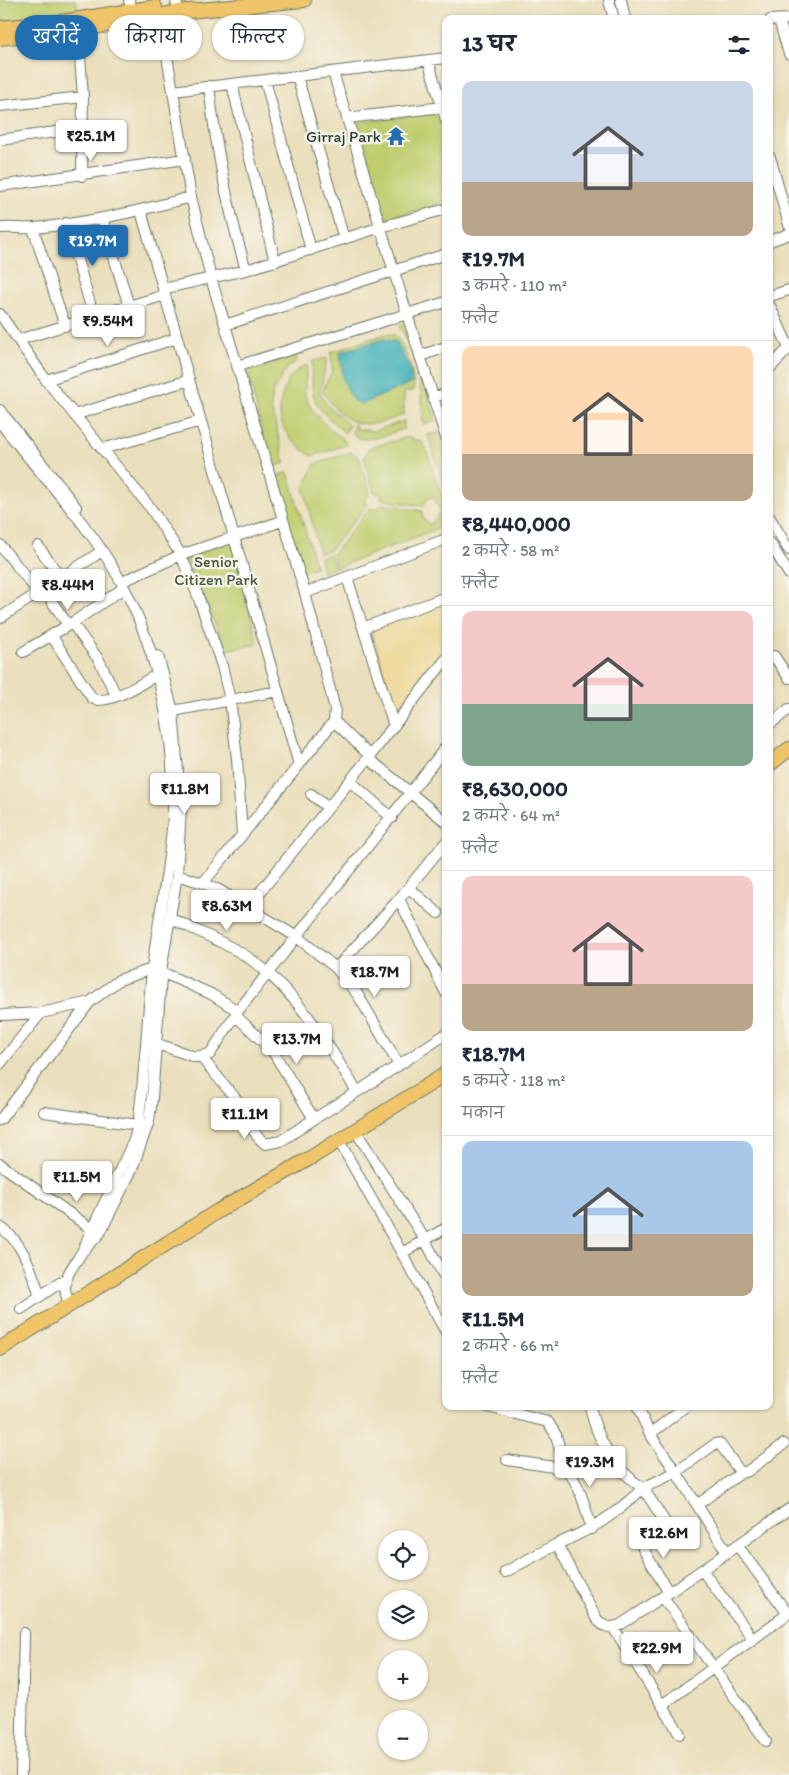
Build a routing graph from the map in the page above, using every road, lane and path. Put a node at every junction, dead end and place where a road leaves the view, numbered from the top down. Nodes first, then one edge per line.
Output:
1 (206, 0) edge
2 (304, 0) edge
3 (609, 0) edge
4 (621, 0) edge
5 (177, 5) edge
6 (151, 10) edge
7 (132, 11) edge
8 (613, 15) edge
9 (624, 15) edge
10 (779, 20) edge
11 (98, 22) edge
12 (0, 28) edge
13 (15, 36) edge
14 (0, 38) edge
15 (789, 54) edge
16 (442, 58) edge
17 (80, 60) edge
18 (428, 60) junction
19 (333, 72) junction
20 (296, 76) junction
21 (265, 80) junction
22 (232, 84) junction
23 (209, 86) junction
24 (173, 91) junction
25 (83, 97) junction
26 (0, 106) edge
27 (442, 108) joint
28 (347, 118) junction
29 (83, 128) junction
30 (0, 140) edge
31 (185, 159) junction
32 (773, 168) edge
33 (82, 176) junction
34 (0, 186) edge
35 (191, 197) junction
36 (141, 210) junction
37 (442, 210) edge
38 (102, 218) junction
39 (66, 223) junction
40 (789, 225) edge
41 (381, 227) junction
42 (0, 228) edge
43 (34, 228) junction
44 (789, 234) edge
45 (344, 239) junction
46 (773, 240) edge
47 (311, 250) junction
48 (442, 255) edge
49 (275, 262) junction
50 (246, 270) junction
51 (395, 270) junction
52 (211, 278) junction
53 (789, 290) edge
54 (164, 292) junction
55 (773, 295) edge
56 (442, 303) edge
57 (129, 306) junction
58 (773, 313) edge
59 (0, 314) edge
60 (408, 314) junction
61 (94, 317) junction
62 (225, 325) junction
63 (65, 326) junction
64 (11, 330) junction
65 (0, 334) edge
66 (177, 338) junction
67 (18, 340) junction
68 (442, 348) edge
69 (789, 348) edge
70 (420, 356) junction
71 (773, 365) edge
72 (237, 366) junction
73 (46, 380) junction
74 (189, 380) junction
75 (442, 395) edge
76 (433, 397) junction
77 (0, 410) edge
78 (74, 415) junction
79 (201, 421) junction
80 (0, 422) edge
81 (442, 425) edge
82 (102, 449) junction
83 (282, 521) junction
84 (773, 523) edge
85 (234, 537) junction
86 (442, 541) edge
87 (0, 545) edge
88 (38, 546) dead end
89 (773, 547) edge
90 (102, 550) junction
91 (789, 550) edge
92 (181, 555) junction
93 (787, 567) edge
94 (347, 577) junction
95 (61, 578) junction
96 (126, 584) junction
97 (42, 591) junction
98 (305, 593) junction
99 (442, 598) edge
100 (2, 614) edge
101 (70, 624) junction
102 (363, 628) junction
103 (51, 635) junction
104 (23, 652) dead end
105 (773, 658) edge
106 (442, 664) edge
107 (156, 675) junction
108 (789, 678) edge
109 (278, 691) junction
110 (116, 695) junction
111 (230, 700) junction
112 (789, 709) edge
113 (173, 711) junction
114 (334, 721) junction
115 (773, 722) edge
116 (394, 726) junction
117 (789, 749) edge
118 (442, 752) edge
119 (369, 757) junction
120 (773, 762) edge
121 (299, 765) junction
122 (350, 781) junction
123 (311, 794) dead end
124 (410, 794) junction
125 (328, 808) junction
126 (392, 818) junction
127 (442, 819) edge
128 (242, 835) junction
129 (442, 847) edge
130 (177, 876) junction
131 (203, 883) junction
132 (409, 888) junction
133 (399, 899) junction
134 (248, 908) junction
135 (438, 913) dead end
136 (170, 918) junction
137 (297, 937) junction
138 (336, 968) junction
139 (157, 971) junction
140 (269, 974) junction
141 (442, 975) edge
142 (90, 1002) junction
143 (41, 1013) junction
144 (237, 1014) junction
145 (0, 1015) edge
146 (442, 1037) edge
147 (146, 1040) junction
148 (157, 1043) junction
149 (201, 1057) junction
150 (0, 1064) edge
151 (399, 1065) junction
152 (442, 1076) edge
153 (357, 1092) junction
154 (44, 1112) dead end
155 (314, 1119) junction
156 (0, 1120) edge
157 (138, 1125) junction
158 (355, 1130) junction
159 (339, 1141) junction
160 (0, 1164) edge
161 (0, 1227) edge
162 (93, 1230) junction
163 (442, 1230) edge
164 (424, 1240) junction
165 (85, 1249) junction
166 (402, 1253) junction
167 (442, 1270) edge
168 (67, 1278) junction
169 (40, 1296) junction
170 (69, 1306) junction
171 (20, 1309) dead end
172 (442, 1325) edge
173 (0, 1349) edge
174 (522, 1410) edge
175 (591, 1410) edge
176 (639, 1410) edge
177 (679, 1410) edge
178 (650, 1434) junction
179 (784, 1444) dead end
180 (507, 1460) dead end
181 (561, 1465) junction
182 (676, 1472) junction
183 (741, 1473) junction
184 (643, 1488) junction
185 (698, 1504) junction
186 (789, 1509) edge
187 (592, 1530) junction
188 (557, 1544) junction
189 (737, 1546) junction
190 (728, 1552) junction
191 (702, 1570) junction
192 (505, 1572) dead end
193 (666, 1595) junction
194 (788, 1614) edge
195 (613, 1628) junction
196 (24, 1633) dead end
197 (753, 1639) junction
198 (714, 1667) junction
199 (662, 1705) junction
200 (680, 1734) dead end
201 (766, 1741) dead end
202 (21, 1775) edge

1 - 5 main road
2 - 5 main road
3 - 8 street
4 - 9 street
5 - 6 main road
6 - 7 main road
6 - 24 street
7 - 11 main road
7 - 12 main road
10 - 15 street
13 - 14 main road
16 - 18 street
17 - 25 street
18 - 19 street
18 - 27 street
19 - 20 street
19 - 28 street
20 - 21 street
20 - 45 street
21 - 22 street
21 - 47 street
22 - 23 street
22 - 49 street
23 - 24 street
23 - 50 street
24 - 31 street
25 - 26 street
25 - 29 street
27 - 28 street
28 - 41 street
29 - 30 street
29 - 33 street
31 - 33 street
31 - 35 street
32 - 40 street
33 - 34 street
35 - 36 street
35 - 52 street
36 - 38 street
36 - 54 street
37 - 41 street
38 - 39 street
38 - 57 street
39 - 43 street
39 - 61 street
41 - 45 street
41 - 51 street
42 - 43 street
43 - 63 street
44 - 46 street
45 - 47 street
47 - 49 street
48 - 51 street
49 - 50 street
50 - 52 street
51 - 60 street
51 - 62 street
52 - 54 street
52 - 62 street
53 - 55 street
54 - 57 street
54 - 66 street
56 - 60 street
57 - 61 street
58 - 69 street
59 - 64 street
60 - 70 street
60 - 72 street
61 - 63 street
62 - 72 street
63 - 67 street
64 - 65 street
64 - 67 street
66 - 73 street
66 - 74 street
67 - 73 street
68 - 70 street
69 - 71 street
70 - 76 street
72 - 83 street
73 - 78 street
74 - 78 street
74 - 79 street
75 - 76 street
76 - 81 street
77 - 96 street
78 - 82 street
79 - 82 street
79 - 85 street
80 - 90 street
82 - 92 street
83 - 85 street
83 - 98 street
84 - 91 street
85 - 92 street
85 - 109 street
86 - 94 street
87 - 97 street
88 - 95 street
89 - 93 street
90 - 95 street
90 - 96 street
92 - 96 street
92 - 111 street
94 - 98 street
94 - 102 street
95 - 97 street
96 - 101 street
96 - 107 street
96 - 113 street
97 - 100 street
97 - 101 street
98 - 114 street
99 - 102 street
101 - 103 street
101 - 110 street
102 - 116 street
103 - 104 street
103 - 110 street
105 - 108 street
106 - 116 street
107 - 110 street
107 - 139 street
109 - 111 street
109 - 121 street
111 - 113 street
111 - 128 street
112 - 115 street
113 - 130 street
114 - 119 street
114 - 121 street
116 - 119 street
117 - 120 main road
118 - 124 street
119 - 122 street
119 - 124 street
121 - 128 street
122 - 125 street
122 - 126 street
123 - 125 street
124 - 126 street
124 - 127 street
125 - 134 street
126 - 137 street
128 - 131 street
129 - 132 street
130 - 131 street
130 - 136 street
131 - 134 street
132 - 133 street
132 - 135 street
133 - 138 street
133 - 141 street
134 - 137 street
136 - 139 street
136 - 140 street
137 - 138 street
137 - 140 street
138 - 151 street
139 - 142 street
139 - 144 street
139 - 147 street
139 - 148 street
140 - 144 street
140 - 153 street
142 - 143 street
142 - 156 street
143 - 145 street
143 - 150 street
144 - 149 street
144 - 155 street
146 - 151 street
147 - 148 street
147 - 157 street
148 - 149 street
148 - 165 street
149 - 155 street
151 - 153 street
152 - 158 main road
153 - 155 street
154 - 157 street
157 - 162 street
158 - 159 main road
158 - 164 street
159 - 166 street
159 - 170 main road
160 - 162 street
161 - 169 street
162 - 165 street
163 - 164 street
164 - 166 street
164 - 167 street
165 - 168 street
166 - 172 street
168 - 169 street
168 - 170 street
169 - 171 street
170 - 173 main road
174 - 181 street
175 - 184 street
176 - 178 street
177 - 178 street
178 - 182 street
179 - 183 street
180 - 181 street
181 - 187 street
182 - 183 street
182 - 184 street
182 - 185 street
183 - 185 street
184 - 187 street
184 - 193 street
185 - 190 street
186 - 189 street
187 - 188 street
188 - 192 street
188 - 195 street
189 - 190 street
189 - 194 street
190 - 191 street
191 - 193 street
191 - 197 street
193 - 195 street
193 - 198 street
194 - 197 street
195 - 199 street
196 - 202 street
197 - 198 street
198 - 199 street
198 - 201 street
199 - 200 street

